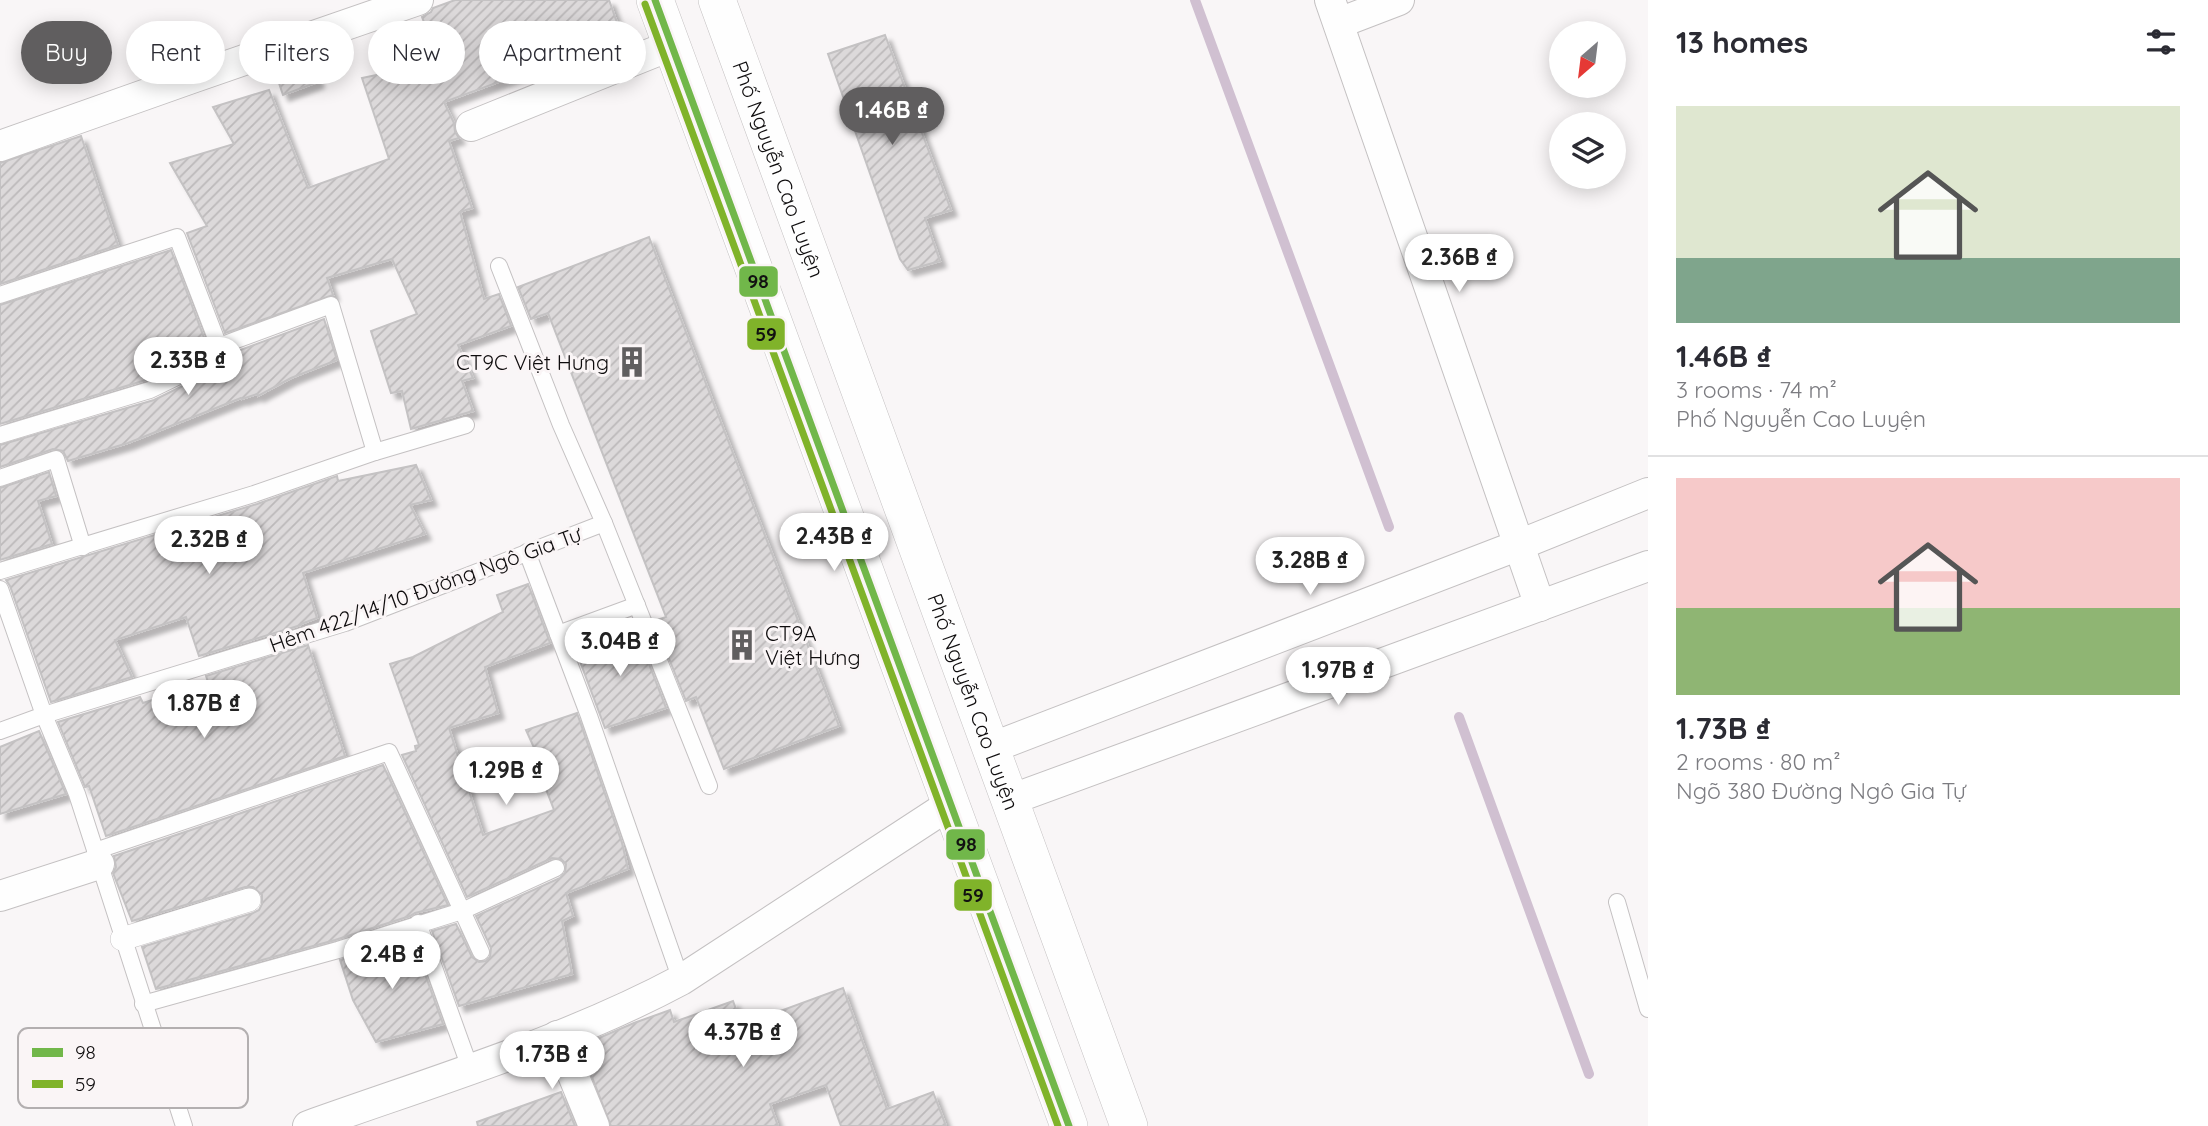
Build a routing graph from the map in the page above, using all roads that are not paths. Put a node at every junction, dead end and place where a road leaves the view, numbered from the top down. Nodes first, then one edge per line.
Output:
1 (418, 0) edge
2 (655, 0) edge
3 (717, 0) edge
4 (1399, 0) edge
5 (1334, 12) edge
6 (672, 45) junction
7 (471, 126) dead end
8 (0, 146) edge
9 (499, 266) dead end
10 (0, 295) edge
11 (216, 352) junction
12 (466, 425) dead end
13 (0, 435) edge
14 (375, 452) junction
15 (0, 478) edge
16 (1648, 493) edge
17 (604, 523) junction
18 (1519, 545) junction
19 (83, 547) junction
20 (527, 552) junction
21 (1648, 566) edge
22 (0, 572) edge
23 (0, 589) edge
24 (637, 605) junction
25 (1540, 606) junction
26 (558, 634) junction
27 (44, 715) junction
28 (0, 731) edge
29 (991, 748) junction
30 (709, 786) dead end
31 (1010, 800) junction
32 (949, 805) junction
33 (97, 858) junction
34 (556, 868) dead end
35 (0, 896) edge
36 (249, 900) dead end
37 (1617, 902) dead end
38 (462, 911) junction
39 (418, 923) junction
40 (122, 939) junction
41 (481, 952) dead end
42 (681, 980) junction
43 (143, 1004) junction
44 (1648, 1009) edge
45 (151, 1028) edge
46 (557, 1036) junction
47 (470, 1068) junction
48 (178, 1108) edge
49 (316, 1124) edge
50 (184, 1126) edge
51 (594, 1126) edge
52 (1069, 1126) edge
53 (1129, 1126) edge

1 - 8 street
2 - 6 street
3 - 29 street, Phố Nguyễn Cao Luyện
4 - 5 street
5 - 18 street
6 - 7 street
6 - 32 street
9 - 17 lane
10 - 11 lane
11 - 13 lane
11 - 14 lane
12 - 14 lane
14 - 19 lane
15 - 19 lane
16 - 18 street
17 - 20 lane, Hẻm 422/14/10 Đường Ngô Gia Tự
17 - 24 lane
18 - 25 street
18 - 29 street
19 - 22 lane
20 - 26 lane
20 - 27 lane, Hẻm 422/14/10 Đường Ngô Gia Tự
21 - 25 street
23 - 27 lane
24 - 26 lane
24 - 30 lane
25 - 31 street
26 - 42 lane
27 - 28 lane, Hẻm 422/14/10 Đường Ngô Gia Tự
27 - 33 lane
29 - 31 street, Phố Nguyễn Cao Luyện
31 - 53 street, Phố Nguyễn Cao Luyện
32 - 42 street
32 - 52 street
33 - 35 street
33 - 38 lane
33 - 40 lane
34 - 38 lane
36 - 40 street
37 - 44 lane
38 - 39 lane
38 - 41 lane
39 - 43 lane
39 - 47 lane
40 - 43 lane
42 - 46 street
43 - 45 lane
46 - 47 street
46 - 51 street
47 - 49 street
48 - 50 lane

